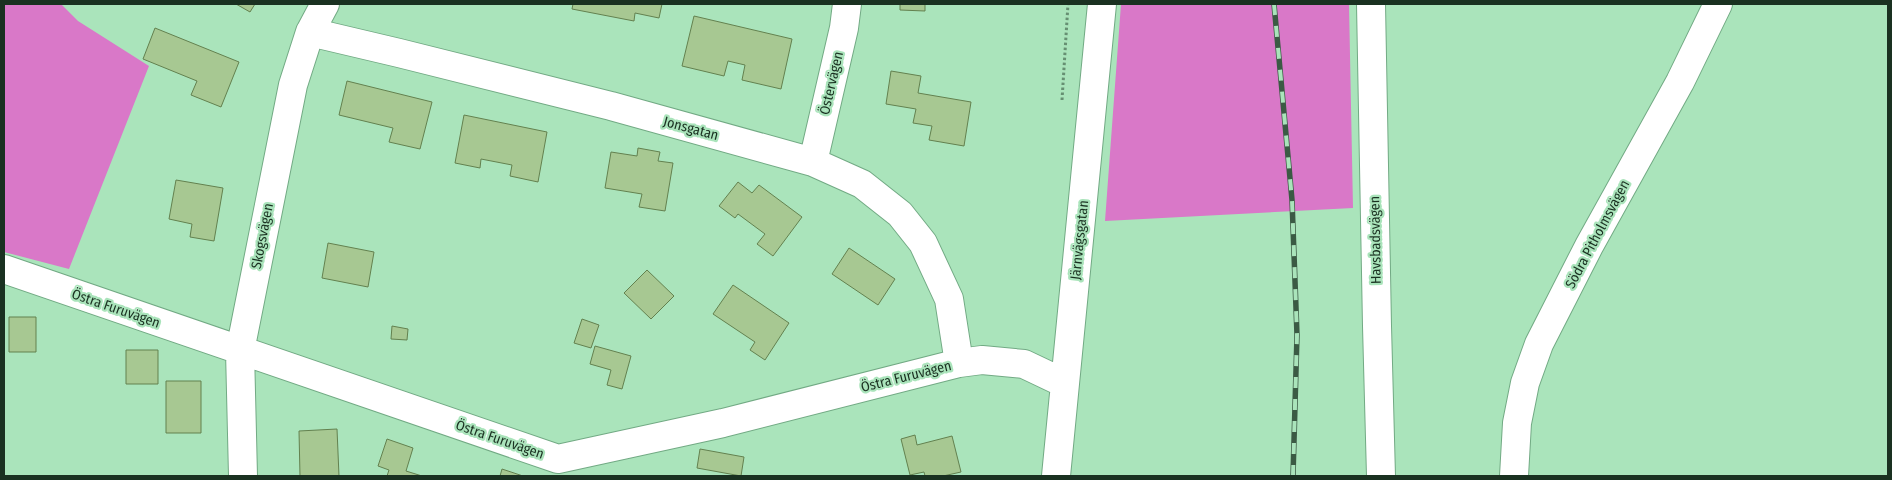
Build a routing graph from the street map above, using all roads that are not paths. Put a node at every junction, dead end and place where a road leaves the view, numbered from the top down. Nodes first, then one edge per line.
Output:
1 (325, 4) edge
2 (847, 4) edge
3 (1102, 4) edge
4 (1370, 4) edge
5 (1718, 4) edge
6 (310, 32) junction
7 (813, 162) junction
8 (4, 269) edge
9 (240, 351) junction
10 (959, 363) junction
11 (1064, 383) junction
12 (243, 476) edge
13 (1056, 476) edge
14 (1381, 476) edge
15 (1514, 476) edge

1 - 6 street, Skogsvägen
2 - 7 street, Östervägen
3 - 11 street, Järnvägsgatan
4 - 14 street, Havsbadsvägen
5 - 15 street, Södra Pitholmsvägen
6 - 7 street, Jonsgatan
6 - 9 street, Skogsvägen
7 - 10 street, Jonsgatan
8 - 9 street, Östra Furuvägen
9 - 10 street, Östra Furuvägen
9 - 12 street, Skogsvägen
10 - 11 street, Östra Furuvägen
11 - 13 street, Järnvägsgatan

